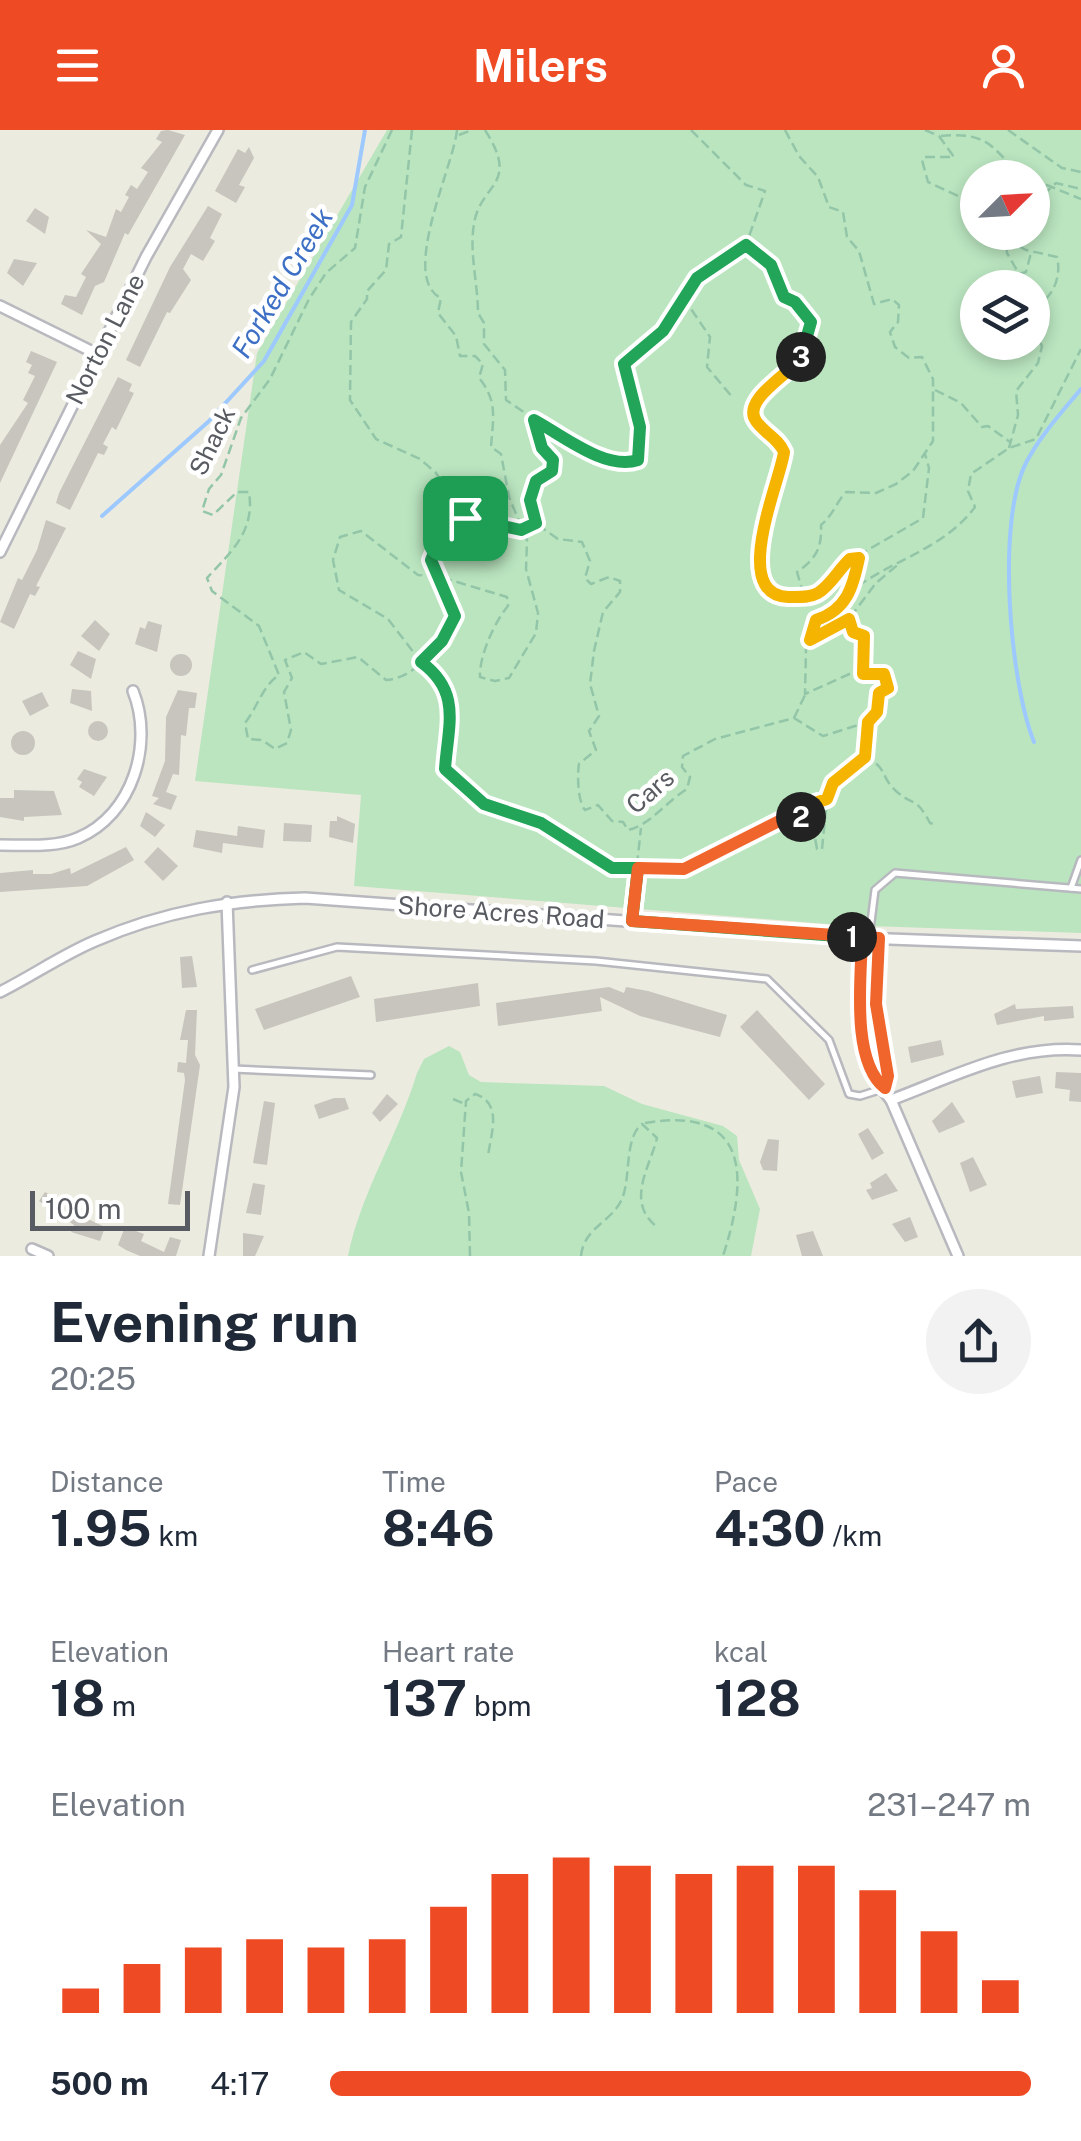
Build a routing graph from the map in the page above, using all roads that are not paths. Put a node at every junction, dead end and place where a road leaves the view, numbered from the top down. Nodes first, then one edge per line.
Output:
1 (218, 130) edge
2 (0, 306) edge
3 (97, 354) junction
4 (0, 552) edge
5 (133, 691) dead end
6 (0, 845) edge
7 (1081, 860) edge
8 (1071, 888) junction
9 (1081, 889) edge
10 (227, 902) junction
11 (870, 938) junction
12 (1081, 946) edge
13 (252, 970) dead end
14 (0, 992) edge
15 (1081, 1050) edge
16 (234, 1068) junction
17 (372, 1076) dead end
18 (885, 1088) junction
19 (891, 1100) junction
20 (32, 1249) dead end
21 (48, 1256) edge
22 (209, 1256) edge
23 (958, 1256) edge

1 - 3 street, Norton Lane
2 - 3 street
3 - 4 street, Norton Lane
5 - 6 street
7 - 8 lane
8 - 9 lane
8 - 11 lane
10 - 11 street, Shore Acres Road
10 - 14 street, Shore Acres Road
10 - 16 street
11 - 12 street, Shore Acres Road
11 - 18 street
11 - 18 street
13 - 18 lane
15 - 19 street
16 - 17 lane
16 - 22 street
18 - 19 street
19 - 23 street
20 - 21 street

